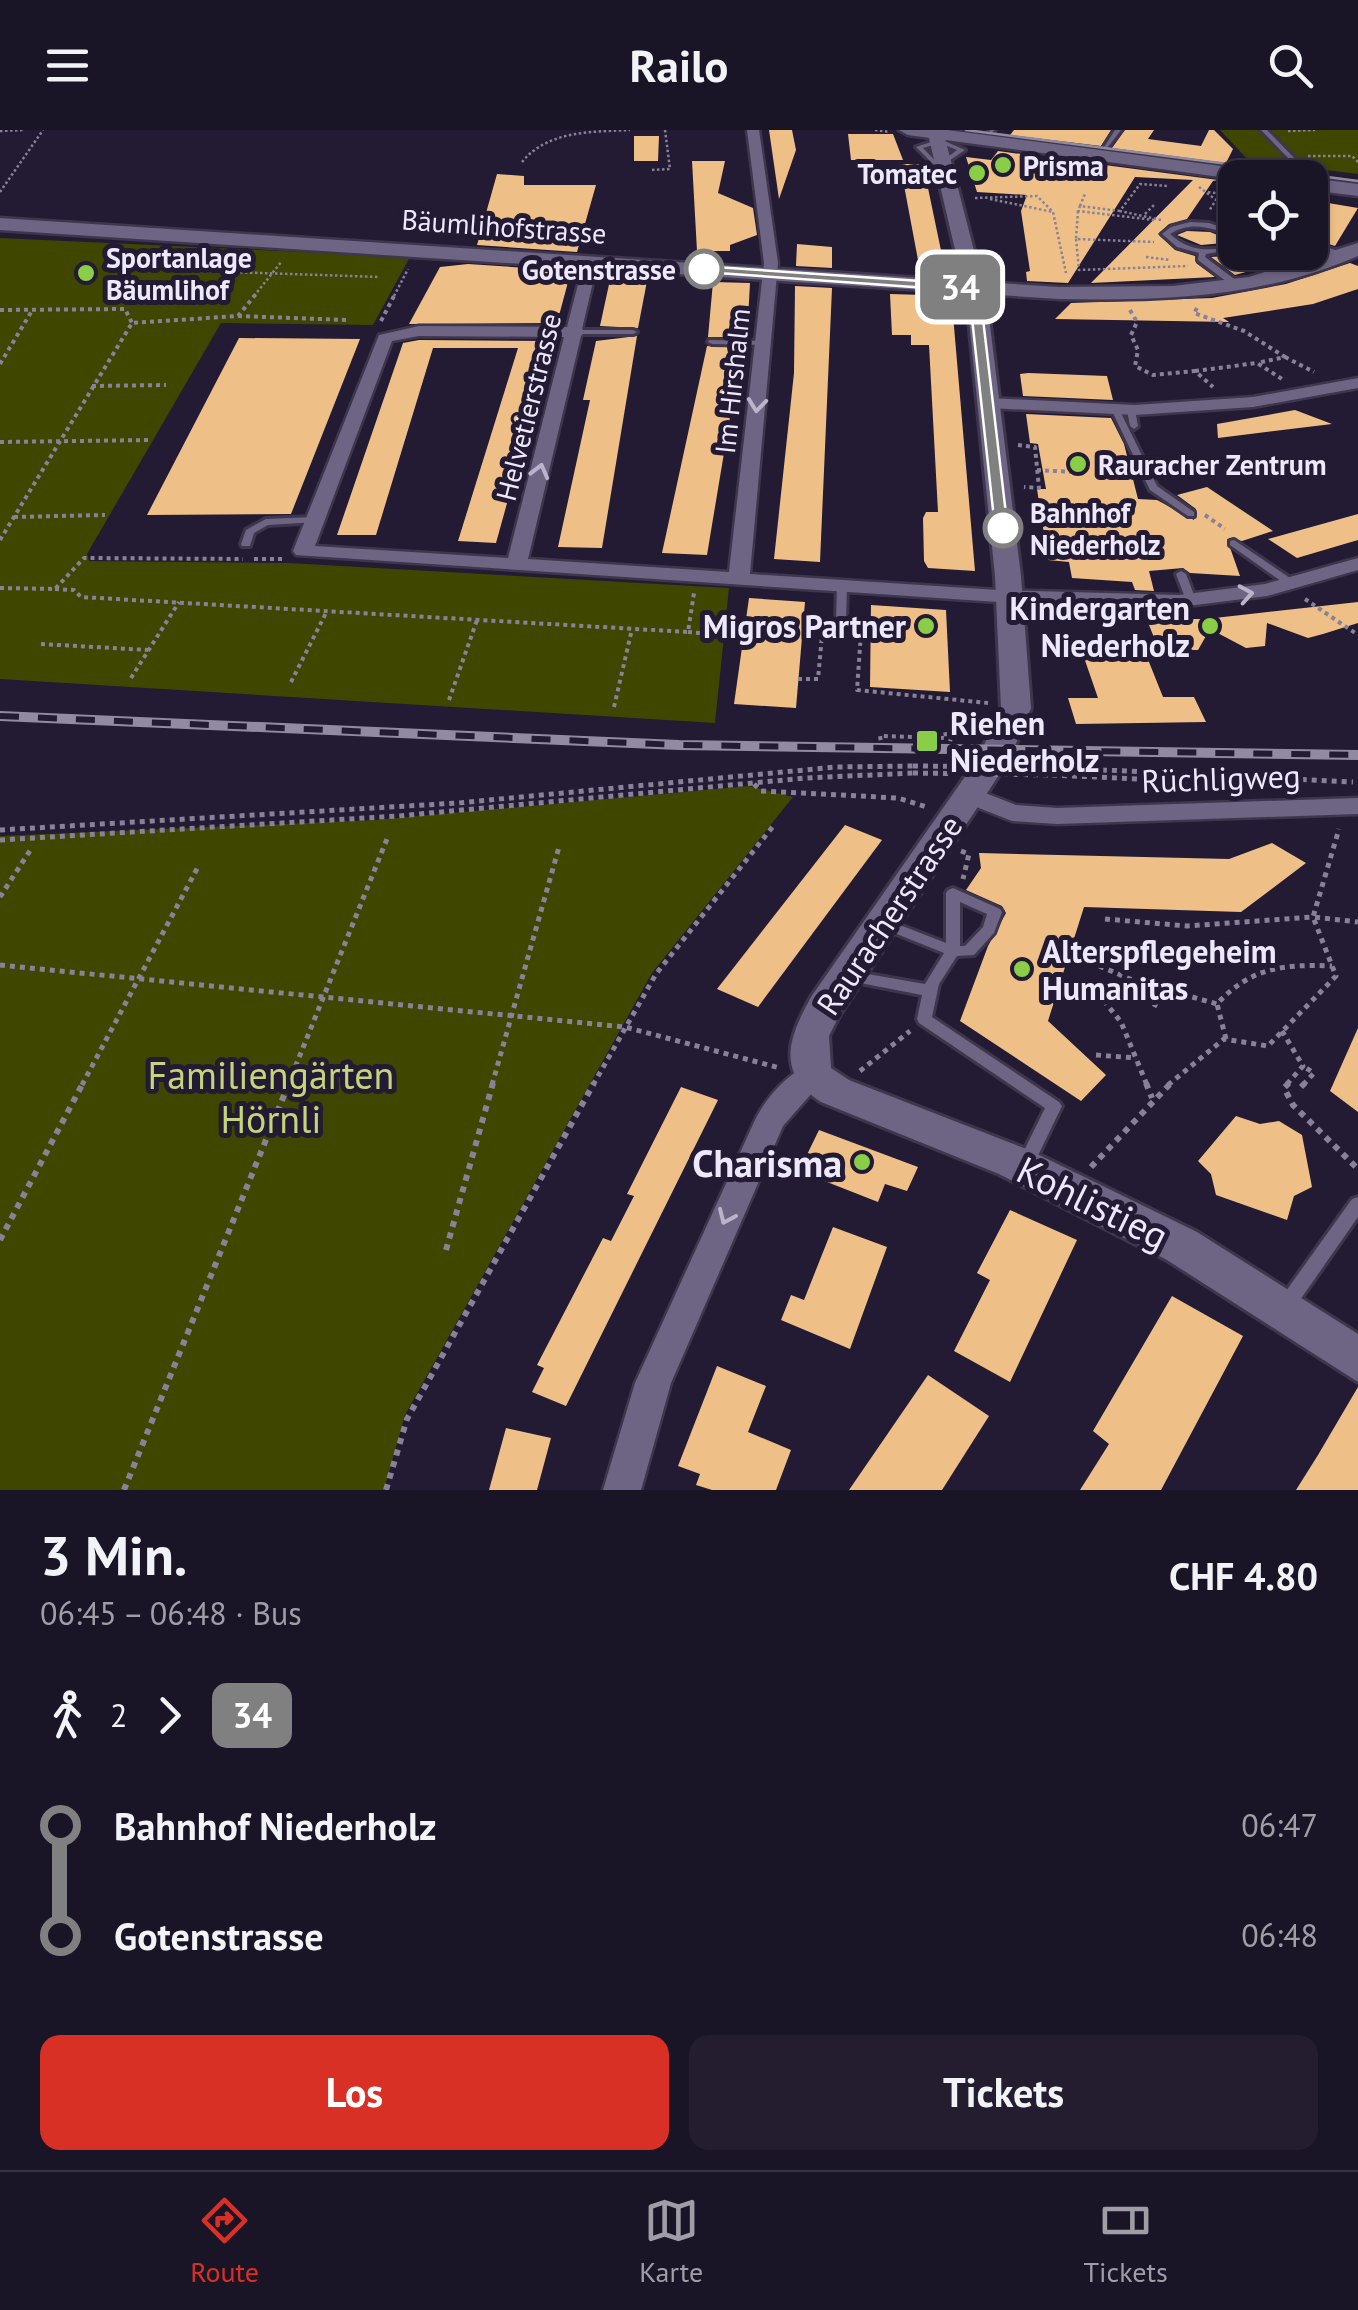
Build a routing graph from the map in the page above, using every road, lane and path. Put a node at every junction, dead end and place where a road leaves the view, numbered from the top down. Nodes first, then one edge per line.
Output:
1 (25, 130) edge
2 (42, 130) edge
3 (630, 130) edge
4 (665, 130) edge
5 (753, 130) edge
6 (908, 130) edge
7 (1118, 130) edge
8 (1264, 130) edge
9 (0, 132) edge
10 (936, 138) junction
11 (1106, 146) dead end
12 (1290, 156) junction
13 (1291, 160) edge
14 (522, 162) dead end
15 (1358, 162) edge
16 (1207, 168) junction
17 (652, 170) dead end
18 (1218, 170) edge
19 (1328, 186) edge
20 (1358, 190) edge
21 (1204, 191) junction
22 (0, 192) edge
23 (1218, 193) edge
24 (1086, 194) dead end
25 (952, 198) junction
26 (988, 198) junction
27 (1155, 204) dead end
28 (1079, 208) junction
29 (1120, 211) junction
30 (1053, 212) junction
31 (1145, 214) junction
32 (0, 224) edge
33 (1200, 225) junction
34 (1218, 230) edge
35 (1076, 239) junction
36 (296, 242) junction
37 (1173, 243) junction
38 (1218, 249) edge
39 (418, 250) junction
40 (1203, 251) junction
41 (1351, 252) edge
42 (1146, 256) dead end
43 (591, 262) junction
44 (1182, 266) junction
45 (1209, 266) junction
46 (200, 271) dead end
47 (273, 273) junction
48 (771, 273) junction
49 (380, 278) dead end
50 (1238, 286) junction
51 (974, 288) junction
52 (1176, 292) junction
53 (1070, 294) junction
54 (1115, 294) junction
55 (33, 309) junction
56 (0, 310) edge
57 (238, 316) junction
58 (347, 320) dead end
59 (132, 323) junction
60 (577, 332) junction
61 (633, 332) dead end
62 (392, 334) junction
63 (712, 342) dead end
64 (764, 344) junction
65 (1285, 358) junction
66 (1257, 363) junction
67 (0, 364) edge
68 (1138, 367) junction
69 (1195, 371) junction
70 (1318, 373) dead end
71 (1132, 374) dead end
72 (1358, 383) edge
73 (92, 386) junction
74 (166, 386) dead end
75 (1304, 393) junction
76 (989, 403) junction
77 (1230, 403) junction
78 (1127, 415) junction
79 (58, 440) junction
80 (150, 440) dead end
81 (0, 442) edge
82 (1016, 445) dead end
83 (1038, 470) junction
84 (1073, 472) dead end
85 (1020, 477) dead end
86 (1038, 478) junction
87 (1021, 486) dead end
88 (1191, 514) dead end
89 (1205, 515) dead end
90 (105, 516) dead end
91 (14, 517) junction
92 (314, 520) junction
93 (0, 540) edge
94 (1235, 540) joint
95 (246, 544) dead end
96 (303, 550) junction
97 (1358, 564) edge
98 (516, 566) junction
99 (1181, 574) dead end
100 (696, 576) junction
101 (739, 578) junction
102 (1289, 584) junction
103 (853, 586) junction
104 (0, 588) edge
105 (55, 588) junction
106 (1010, 596) junction
107 (1191, 600) junction
108 (179, 602) junction
109 (327, 611) junction
110 (477, 620) junction
111 (823, 622) dead end
112 (841, 624) dead end
113 (632, 629) junction
114 (688, 632) junction
115 (712, 634) dead end
116 (1358, 635) edge
117 (41, 644) dead end
118 (148, 650) junction
119 (131, 678) dead end
120 (798, 679) dead end
121 (292, 682) dead end
122 (449, 700) dead end
123 (614, 707) dead end
124 (1012, 719) junction
125 (949, 738) junction
126 (882, 748) dead end
127 (948, 749) dead end
128 (913, 769) junction
129 (754, 784) junction
130 (1355, 796) edge
131 (962, 807) junction
132 (774, 825) dead end
133 (0, 830) edge
134 (388, 839) dead end
135 (0, 840) edge
136 (559, 847) dead end
137 (32, 849) dead end
138 (199, 865) dead end
139 (0, 897) edge
140 (1313, 917) junction
141 (1104, 920) dead end
142 (1358, 922) edge
143 (882, 924) junction
144 (1090, 962) dead end
145 (0, 965) edge
146 (1332, 966) junction
147 (846, 976) junction
148 (139, 980) junction
149 (1091, 985) dead end
150 (1164, 989) junction
151 (931, 991) junction
152 (324, 997) junction
153 (1218, 1004) junction
154 (1154, 1007) dead end
155 (511, 1016) junction
156 (924, 1020) junction
157 (625, 1028) junction
158 (1282, 1031) junction
159 (1226, 1039) junction
160 (1096, 1055) dead end
161 (1136, 1058) junction
162 (1303, 1066) junction
163 (824, 1084) junction
164 (1302, 1087) dead end
165 (1152, 1098) junction
166 (1024, 1168) junction
167 (1358, 1169) edge
168 (1070, 1190) junction
169 (1358, 1204) edge
170 (0, 1240) edge
171 (446, 1250) dead end
172 (1282, 1312) junction
173 (1358, 1360) edge
174 (124, 1490) edge
175 (386, 1490) edge
176 (622, 1490) edge

1 - 9 path
2 - 22 path
3 - 14 path
4 - 17 path
5 - 48 street, Im Hirshalm
6 - 10 main road
7 - 11 lane
8 - 12 lane
10 - 16 main road
10 - 25 street
12 - 13 lane
12 - 15 path
16 - 18 main road
16 - 21 path
19 - 20 main road
21 - 23 path
21 - 29 path
21 - 33 path
24 - 28 path
25 - 26 path
25 - 51 street
26 - 30 path
26 - 30 path
27 - 31 path
28 - 29 path
28 - 31 path
28 - 35 path
29 - 31 path
30 - 53 path
32 - 36 main road, Bäumlihofstrasse
33 - 34 lane
33 - 37 lane
35 - 37 path
35 - 44 path
36 - 39 main road, Bäumlihofstrasse
36 - 47 path
37 - 40 lane
38 - 40 lane
39 - 43 main road, Bäumlihofstrasse
39 - 62 path
40 - 45 lane
41 - 50 main road, Bäumlihofstrasse
42 - 44 path
43 - 48 main road, Bäumlihofstrasse
43 - 60 street, Helvetierstrasse
44 - 45 path
45 - 50 lane
46 - 47 path
47 - 49 path
47 - 57 path
48 - 51 main road, Bäumlihofstrasse
48 - 64 street, Im Hirshalm
50 - 52 main road, Bäumlihofstrasse
51 - 53 main road, Bäumlihofstrasse
51 - 76 street
52 - 54 main road, Bäumlihofstrasse
52 - 65 path
53 - 54 main road, Bäumlihofstrasse
54 - 68 path
55 - 56 path
55 - 59 path
55 - 67 path
57 - 58 path
57 - 59 path
59 - 73 path
60 - 61 lane
60 - 62 street
98 -> 60 street, Helvetierstrasse
62 - 92 street
63 - 64 lane
64 -> 101 street, Im Hirshalm
65 - 66 path
65 - 70 path
66 - 69 path
66 - 75 path
68 - 69 path
68 - 71 path
69 - 77 path
72 - 75 street
73 - 74 path
73 - 79 path
75 - 77 street
76 - 78 street
76 - 106 street
77 - 78 street
78 - 88 lane
79 - 80 path
79 - 81 path
79 - 91 path
82 - 83 path
83 - 84 path
83 - 86 path
85 - 86 path
86 - 87 path
89 - 94 path
90 - 91 path
91 - 93 path
92 - 95 lane
92 - 96 street
94 - 102 lane
96 - 98 street
96 - 105 path
97 - 102 street
98 - 100 street
99 - 107 lane
100 - 101 street
100 - 114 path
101 - 103 street
107 -> 102 street
102 - 116 path
103 - 106 street
103 - 112 lane
103 - 124 path
104 - 105 path
105 - 108 path
106 - 107 street
106 - 124 street
108 - 109 path
108 - 118 path
109 - 110 path
109 - 121 path
110 - 113 path
110 - 122 path
111 - 120 path
113 - 114 path
113 - 123 path
114 - 115 path
117 - 118 path
118 - 119 path
124 - 125 path
124 - 131 street, Rauracherstrasse
125 - 126 path
125 - 127 path
128 - 129 path
128 - 130 path, bridge
128 - 130 path, bridge
128 - 133 path
129 - 131 path
129 - 135 path
130 - 131 street, Rüchligweg
130 - 140 path
131 - 143 street, Rauracherstrasse
132 - 157 path
134 - 152 path
136 - 155 path
137 - 139 path
138 - 148 path
140 - 141 path
140 - 142 path
140 - 146 path
143 - 147 street, Rauracherstrasse
143 - 151 lane
144 - 150 path
145 - 148 path
146 - 153 path
146 - 158 path
147 - 151 lane
147 - 163 street, Rauracherstrasse
148 - 152 path
148 - 170 path
149 - 161 path
150 - 153 path
150 - 154 path
151 - 156 lane
152 - 155 path
152 - 174 path
153 - 159 path
155 - 157 path
155 - 171 path
156 - 163 path
156 - 166 lane
157 - 163 path
157 - 175 path
158 - 159 path
158 - 162 path
159 - 165 path
160 - 161 path
161 - 165 path
162 - 164 path
162 - 167 path
163 - 166 street, Kohlistieg
163 -> 176 street
165 - 168 path
166 - 168 street, Kohlistieg
168 - 172 street, Kohlistieg
169 - 172 lane
172 - 173 street, Kohlistieg

